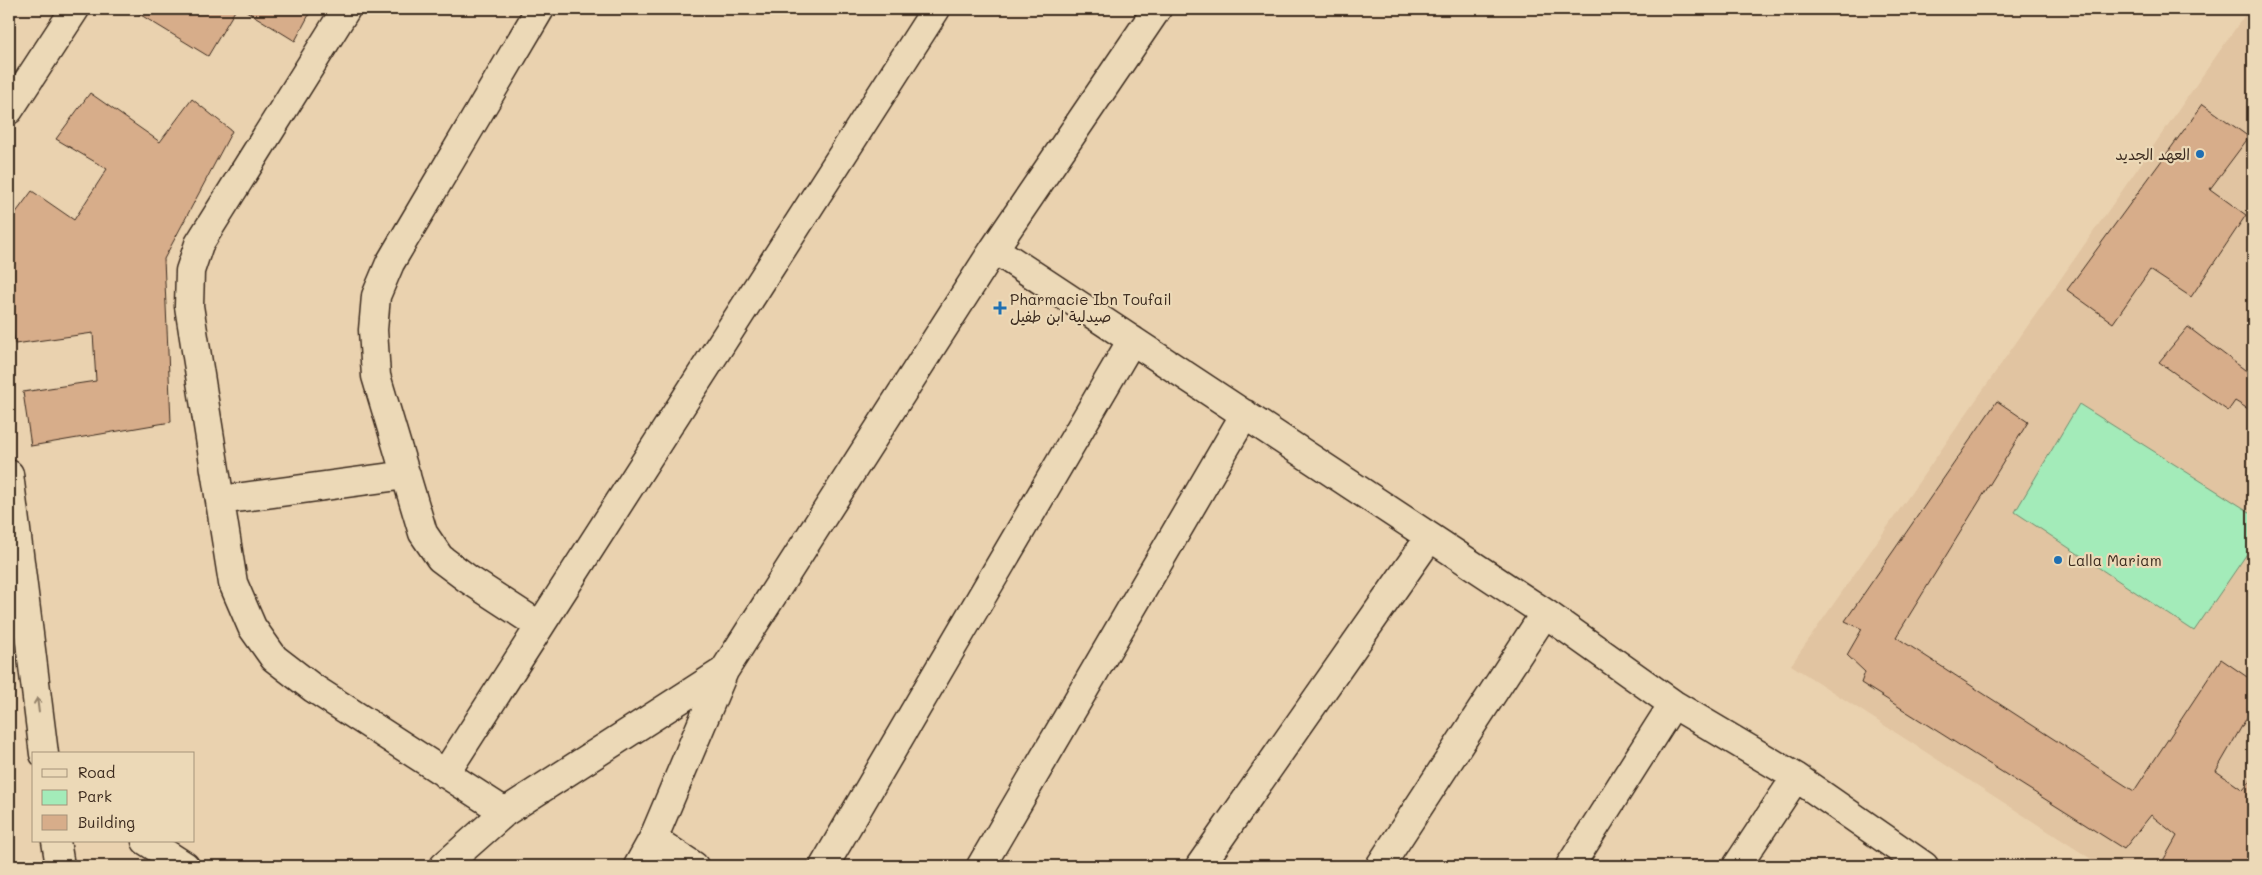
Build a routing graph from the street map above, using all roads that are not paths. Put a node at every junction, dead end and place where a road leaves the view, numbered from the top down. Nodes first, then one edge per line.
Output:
1 (75, 9) edge
2 (346, 9) edge
3 (540, 9) edge
4 (936, 9) edge
5 (1157, 9) edge
6 (9, 110) edge
7 (994, 250) junction
8 (1132, 340) junction
9 (1245, 414) junction
10 (9, 474) edge
11 (406, 475) junction
12 (221, 500) junction
13 (1430, 537) junction
14 (1545, 613) junction
15 (540, 626) junction
16 (724, 671) junction
17 (1673, 704) junction
18 (44, 752) edge
19 (446, 774) junction
20 (1796, 777) junction
21 (505, 812) junction
22 (653, 839) junction
23 (56, 842) edge
24 (148, 842) edge
25 (1915, 864) edge
26 (60, 866) edge
27 (185, 866) edge
28 (444, 866) edge
29 (638, 866) edge
30 (694, 866) edge
31 (824, 866) edge
32 (981, 866) edge
33 (1200, 866) edge
34 (1380, 866) edge
35 (1570, 866) edge
36 (1736, 866) edge

1 - 6 street
2 - 12 street
3 - 11 street
4 - 15 street
5 - 7 street
7 - 8 street
7 - 16 street
8 - 9 street
8 - 31 street
9 - 13 street
9 - 32 street
18 -> 10 street
11 - 12 street
11 - 15 street
12 - 19 street
13 - 14 street
13 - 33 street
14 - 17 street
14 - 34 street
15 - 19 street
16 - 21 street
16 - 22 street
17 - 20 street
17 - 35 street
19 - 21 street
20 - 25 street
20 - 36 street
21 - 28 street
22 - 29 street
22 - 30 street
23 - 26 street
24 - 27 street

